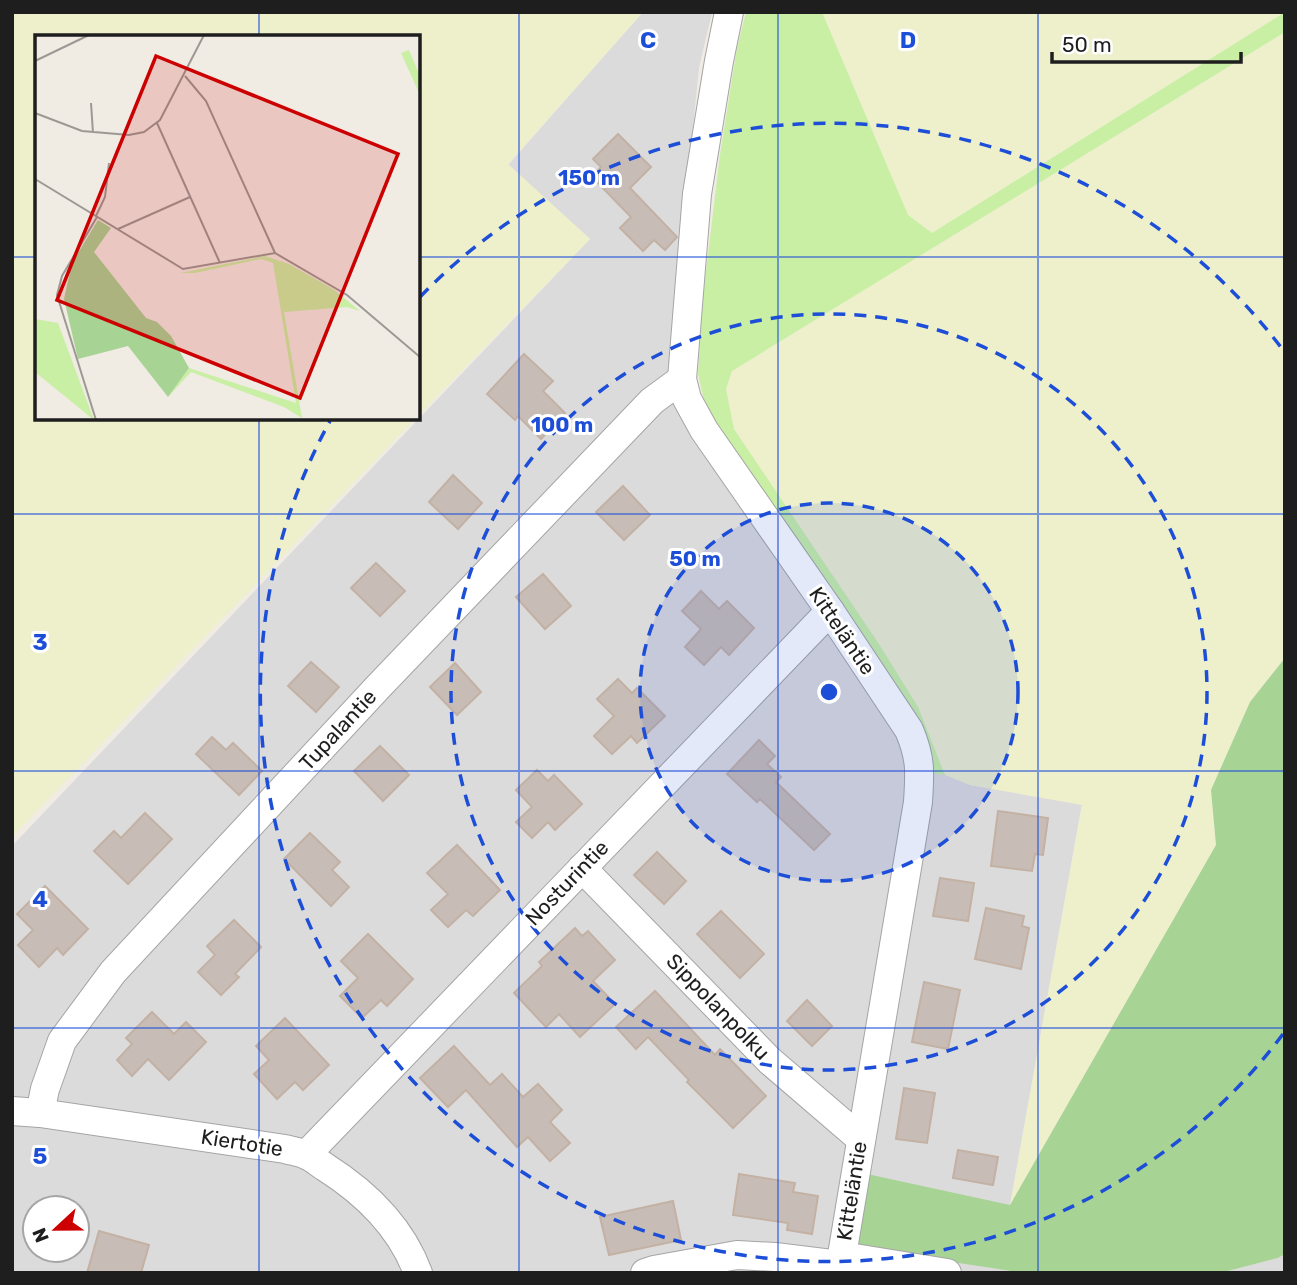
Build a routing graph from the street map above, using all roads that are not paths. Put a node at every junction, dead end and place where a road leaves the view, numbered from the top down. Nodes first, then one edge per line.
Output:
1 (729, 12) edge
2 (682, 379) junction
3 (830, 611) junction
4 (582, 868) junction
5 (26, 1112) edge
6 (861, 1139) junction
7 (306, 1155) junction
8 (841, 1265) edge
9 (418, 1273) edge
10 (645, 1273) edge
11 (947, 1273) edge

1 - 2 street, Kitteläntie
2 - 3 street, Kitteläntie
2 - 5 street, Tupalantie
3 - 4 street, Nosturintie
3 - 6 street, Kitteläntie
4 - 6 street, Sippolanpolku
4 - 7 street, Nosturintie
5 - 7 street, Kiertotie
6 - 8 street, Kitteläntie
7 - 9 street, Kiertotie
8 - 10 street
8 - 11 street

